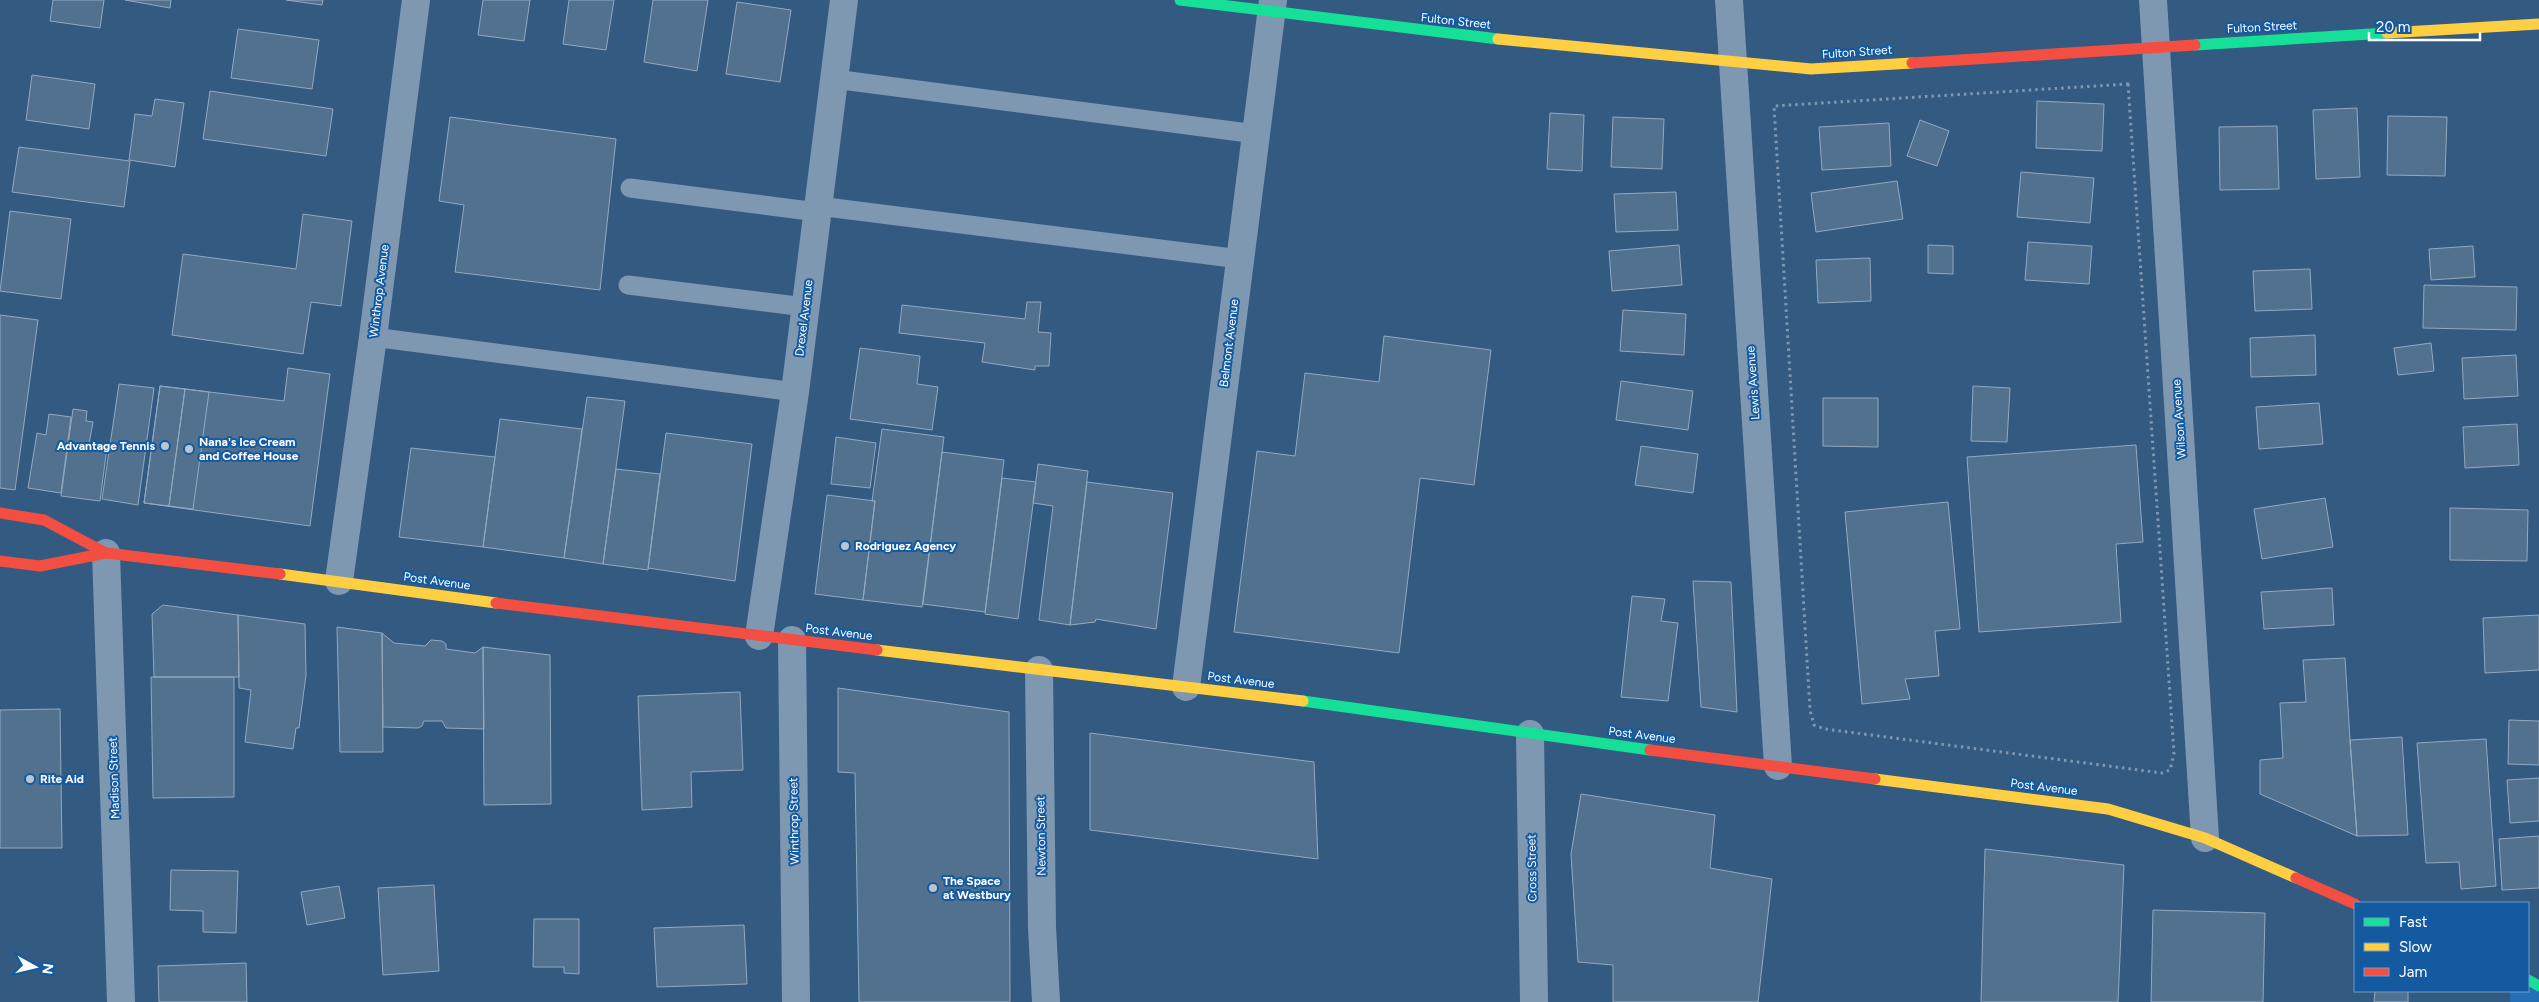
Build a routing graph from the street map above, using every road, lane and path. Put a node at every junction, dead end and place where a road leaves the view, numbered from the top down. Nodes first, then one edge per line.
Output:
1 (416, 0) edge
2 (844, 0) edge
3 (1180, 0) edge
4 (1728, 0) edge
5 (2153, 0) edge
6 (1272, 6) edge
7 (2539, 24) edge
8 (2156, 47) junction
9 (1732, 61) junction
10 (834, 79) junction
11 (2128, 84) joint
12 (1256, 134) junction
13 (630, 188) dead end
14 (818, 209) junction
15 (1240, 259) junction
16 (628, 284) dead end
17 (805, 307) junction
18 (373, 337) junction
19 (795, 392) junction
20 (0, 513) edge
21 (106, 553) junction
22 (0, 561) edge
23 (339, 581) junction
24 (759, 636) junction
25 (792, 640) junction
26 (1039, 670) junction
27 (1186, 687) junction
28 (1530, 734) junction
29 (1778, 766) junction
30 (2206, 838) junction
31 (2354, 904) edge
32 (120, 1002) edge
33 (796, 1002) edge
34 (1046, 1002) edge
35 (1534, 1002) edge

1 - 18 street, Winthrop Avenue
2 - 10 street, Drexel Avenue
3 - 6 main road, Fulton Street
4 - 9 street, Lewis Avenue
5 - 8 street, Wilson Avenue
6 - 9 main road, Fulton Street
6 - 12 street, Belmont Avenue
7 - 8 main road, Fulton Street
8 - 9 main road, Fulton Street
8 - 30 street, Wilson Avenue
9 - 29 street, Lewis Avenue
10 - 12 lane
10 - 14 street, Drexel Avenue
11 - 11 path
12 - 15 street, Belmont Avenue
13 - 14 lane
14 - 15 lane
14 - 17 street, Drexel Avenue
15 - 27 street, Belmont Avenue
16 - 17 lane
17 - 19 street, Drexel Avenue
18 - 19 lane
18 - 23 street, Winthrop Avenue
19 - 24 street, Drexel Avenue
20 - 21 main road, Post Avenue
21 - 22 main road, Post Avenue
21 - 23 main road, Post Avenue
21 - 32 street, Madison Street
23 - 24 main road, Post Avenue
24 - 25 main road, Post Avenue
25 - 26 main road, Post Avenue
25 - 33 street, Winthrop Street
26 - 27 main road, Post Avenue
26 - 34 street, Newton Street
27 - 28 main road, Post Avenue
28 - 29 main road, Post Avenue
28 - 35 street, Cross Street
29 - 30 main road, Post Avenue
30 - 31 main road, Post Avenue

